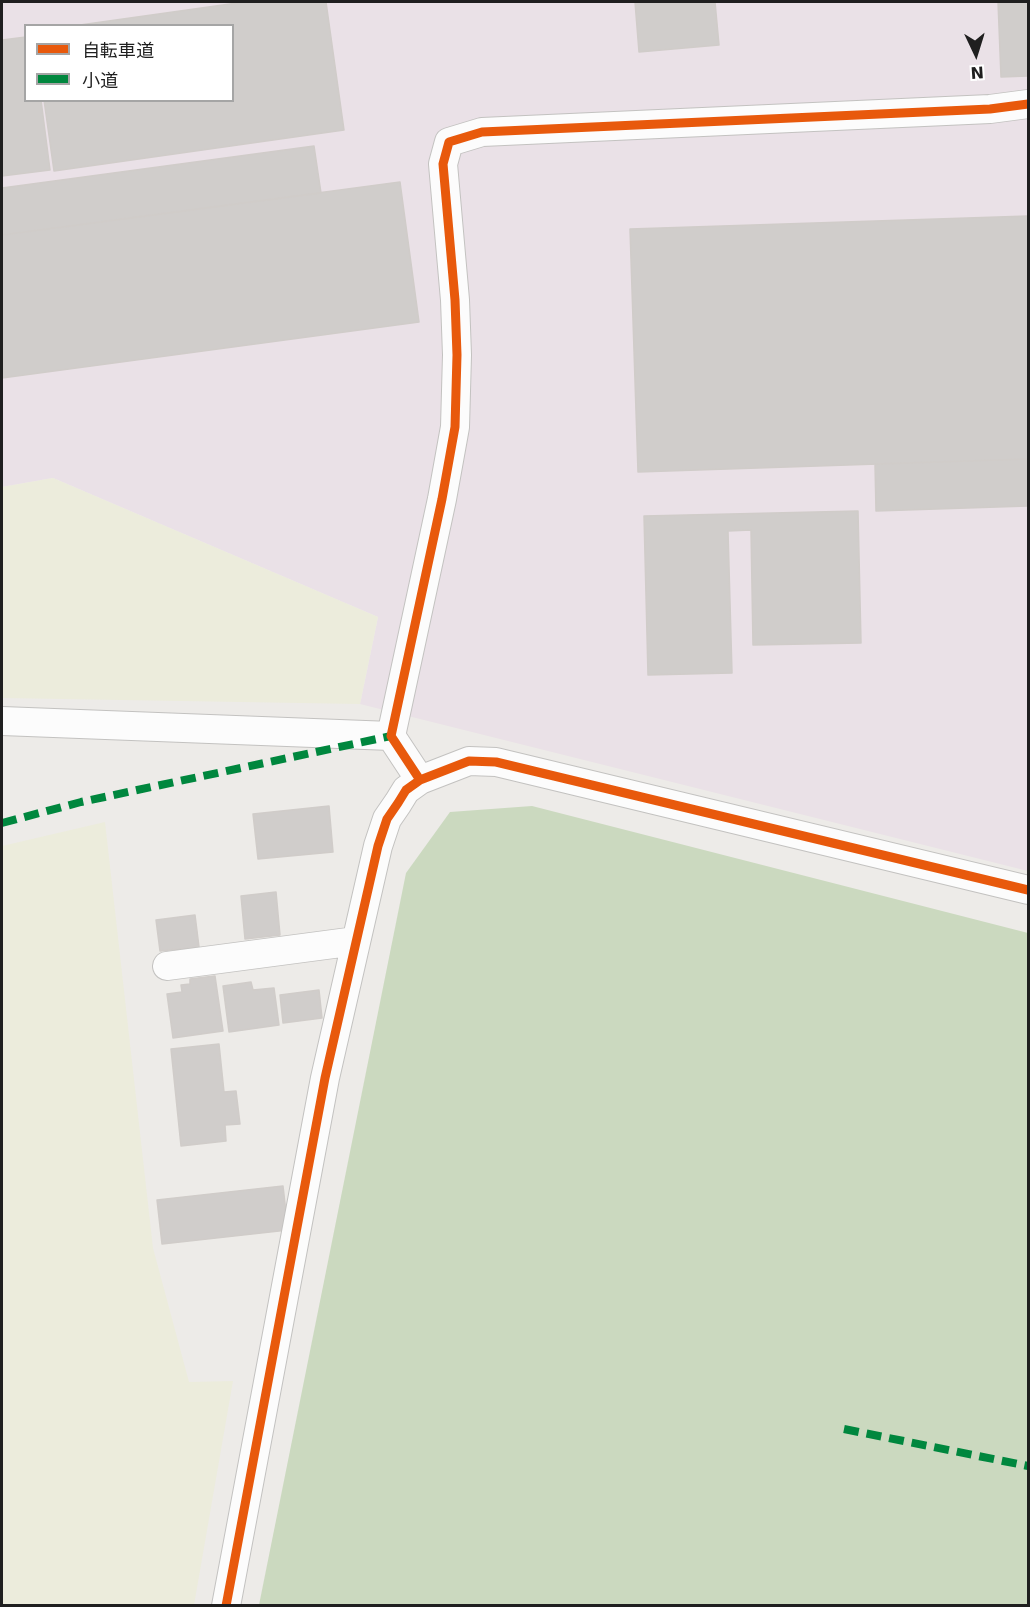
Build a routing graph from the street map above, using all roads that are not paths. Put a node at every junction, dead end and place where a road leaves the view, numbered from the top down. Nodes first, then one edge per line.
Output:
1 (1029, 104) edge
2 (2, 721) edge
3 (391, 736) junction
4 (420, 780) junction
5 (1029, 890) edge
6 (357, 941) junction
7 (166, 966) dead end
8 (226, 1605) edge

1 - 3 street
2 - 3 street
3 - 4 street
4 - 5 street
4 - 6 street
6 - 7 street
6 - 8 street

